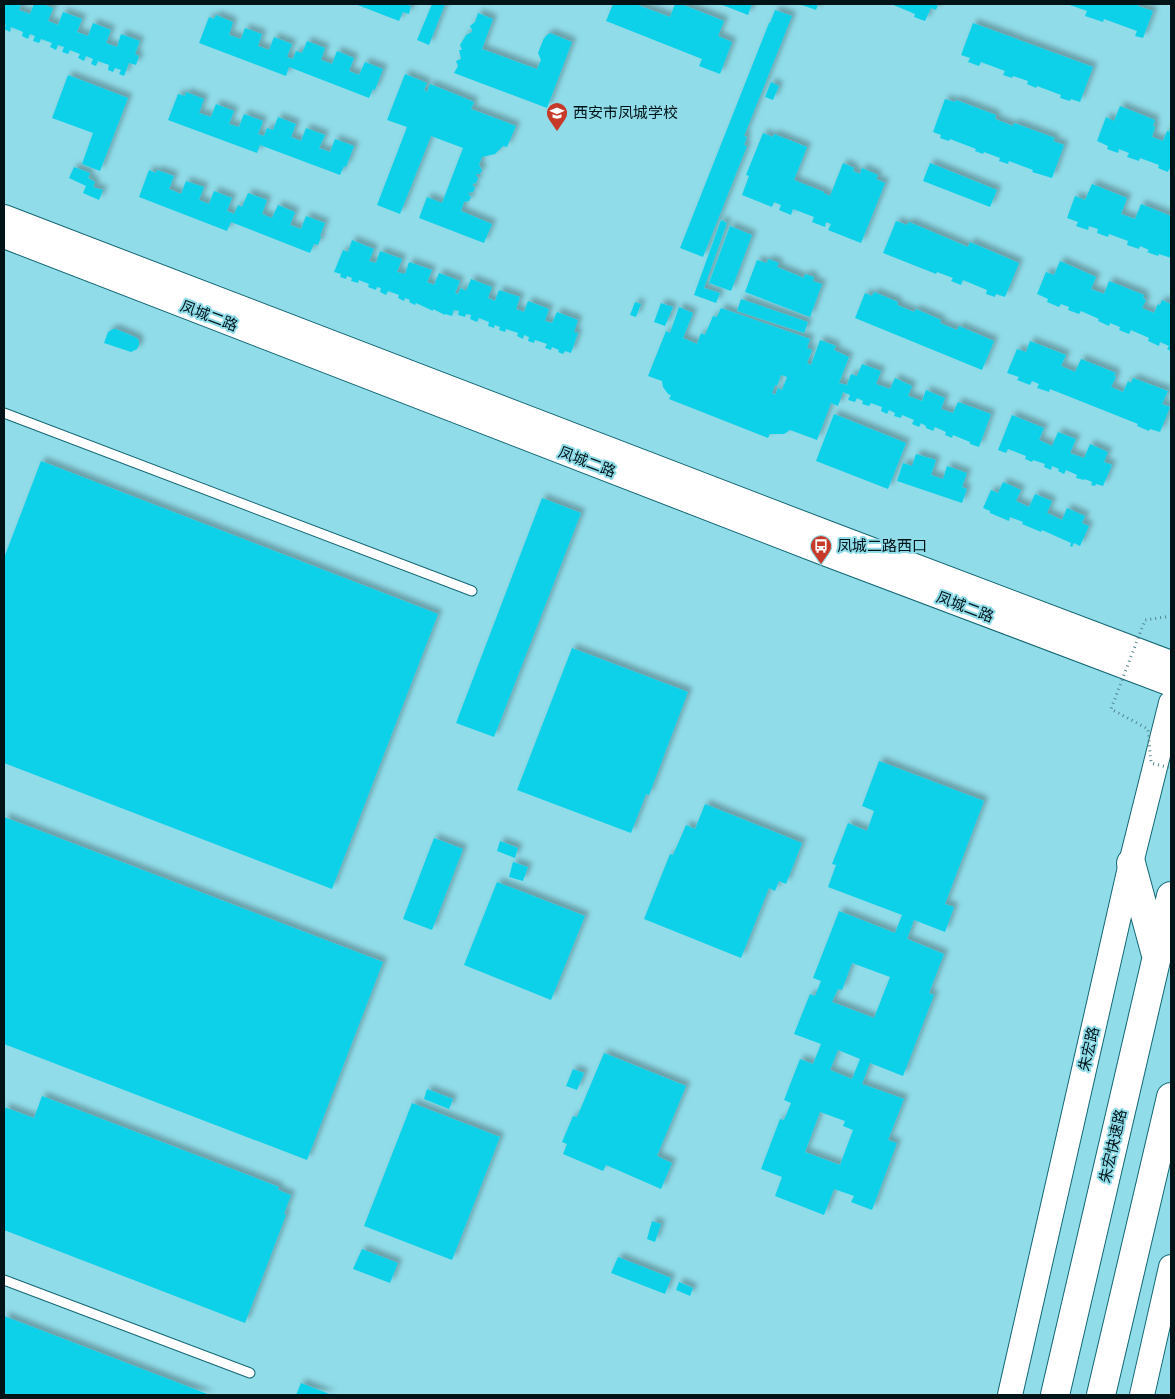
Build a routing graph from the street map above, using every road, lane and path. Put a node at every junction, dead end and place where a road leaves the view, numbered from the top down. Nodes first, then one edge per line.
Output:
1 (4, 217) edge
2 (4, 236) edge
3 (4, 413) edge
4 (472, 591) dead end
5 (1171, 616) edge
6 (1171, 663) edge
7 (1171, 684) edge
8 (1171, 703) edge
9 (1171, 768) edge
10 (1132, 862) junction
11 (1171, 896) edge
12 (1156, 958) junction
13 (1171, 1097) edge
14 (1171, 1268) edge
15 (4, 1280) edge
16 (250, 1373) dead end
17 (1010, 1395) edge
18 (1055, 1395) edge
19 (1101, 1395) edge
20 (1142, 1395) edge

1 - 6 main road, 凤城二路
2 - 7 main road, 凤城二路
3 - 4 lane
5 - 9 path, bridge
8 - 10 main road, 朱宏路
10 - 12 highway
10 - 17 main road, 朱宏路
11 - 12 highway, 朱宏快速路
12 - 18 highway, 朱宏快速路
13 - 19 highway
14 - 20 main road
15 - 16 lane

